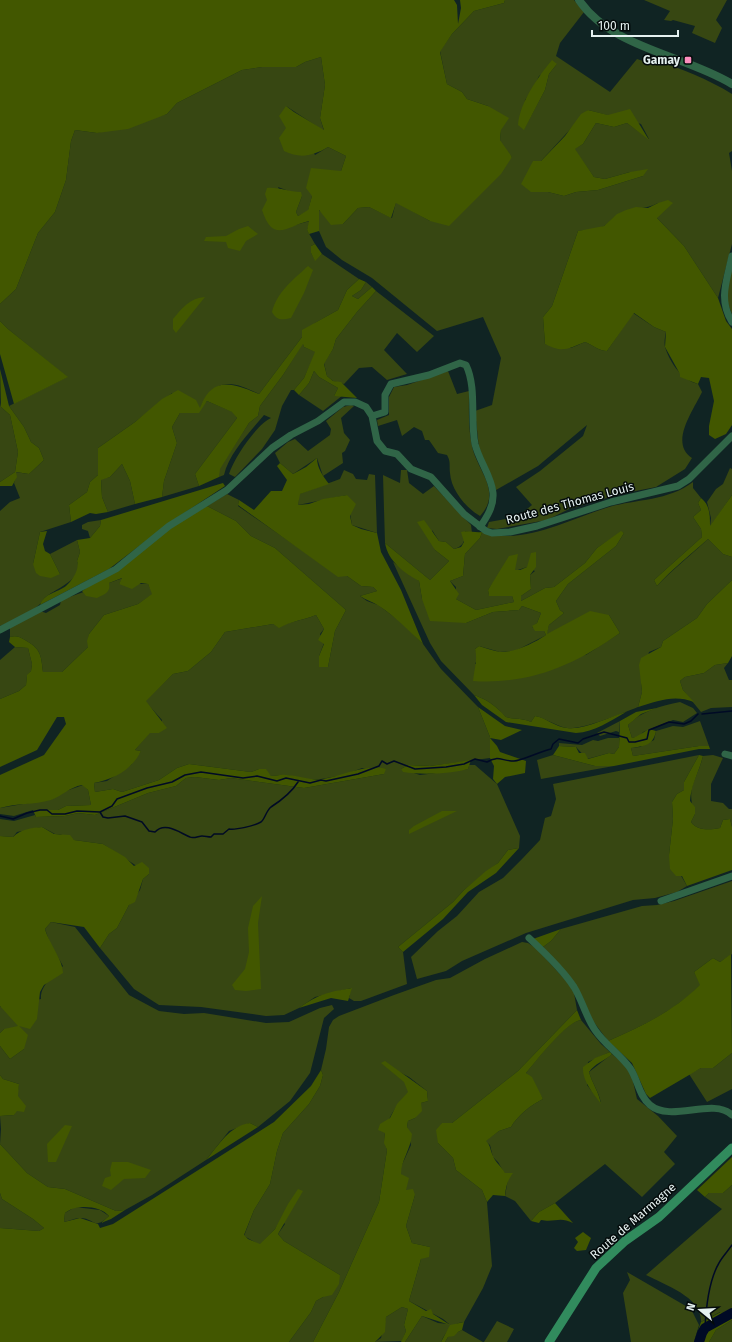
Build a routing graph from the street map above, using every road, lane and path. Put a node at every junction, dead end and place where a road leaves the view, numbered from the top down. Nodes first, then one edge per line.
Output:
1 (579, 0) edge
2 (732, 84) edge
3 (732, 256) edge
4 (732, 322) edge
5 (372, 416) junction
6 (732, 436) edge
7 (480, 527) junction
8 (0, 630) edge
9 (732, 876) edge
10 (661, 901) dead end
11 (528, 938) dead end
12 (731, 1112) edge
13 (732, 1148) edge
14 (549, 1342) edge

1 - 2 street
3 - 4 street
5 - 7 street, Route des Thomas Louis
5 - 7 street
5 - 8 street
6 - 7 street, Route des Thomas Louis
9 - 10 street
11 - 12 street
13 - 14 main road, Route de Marmagne

